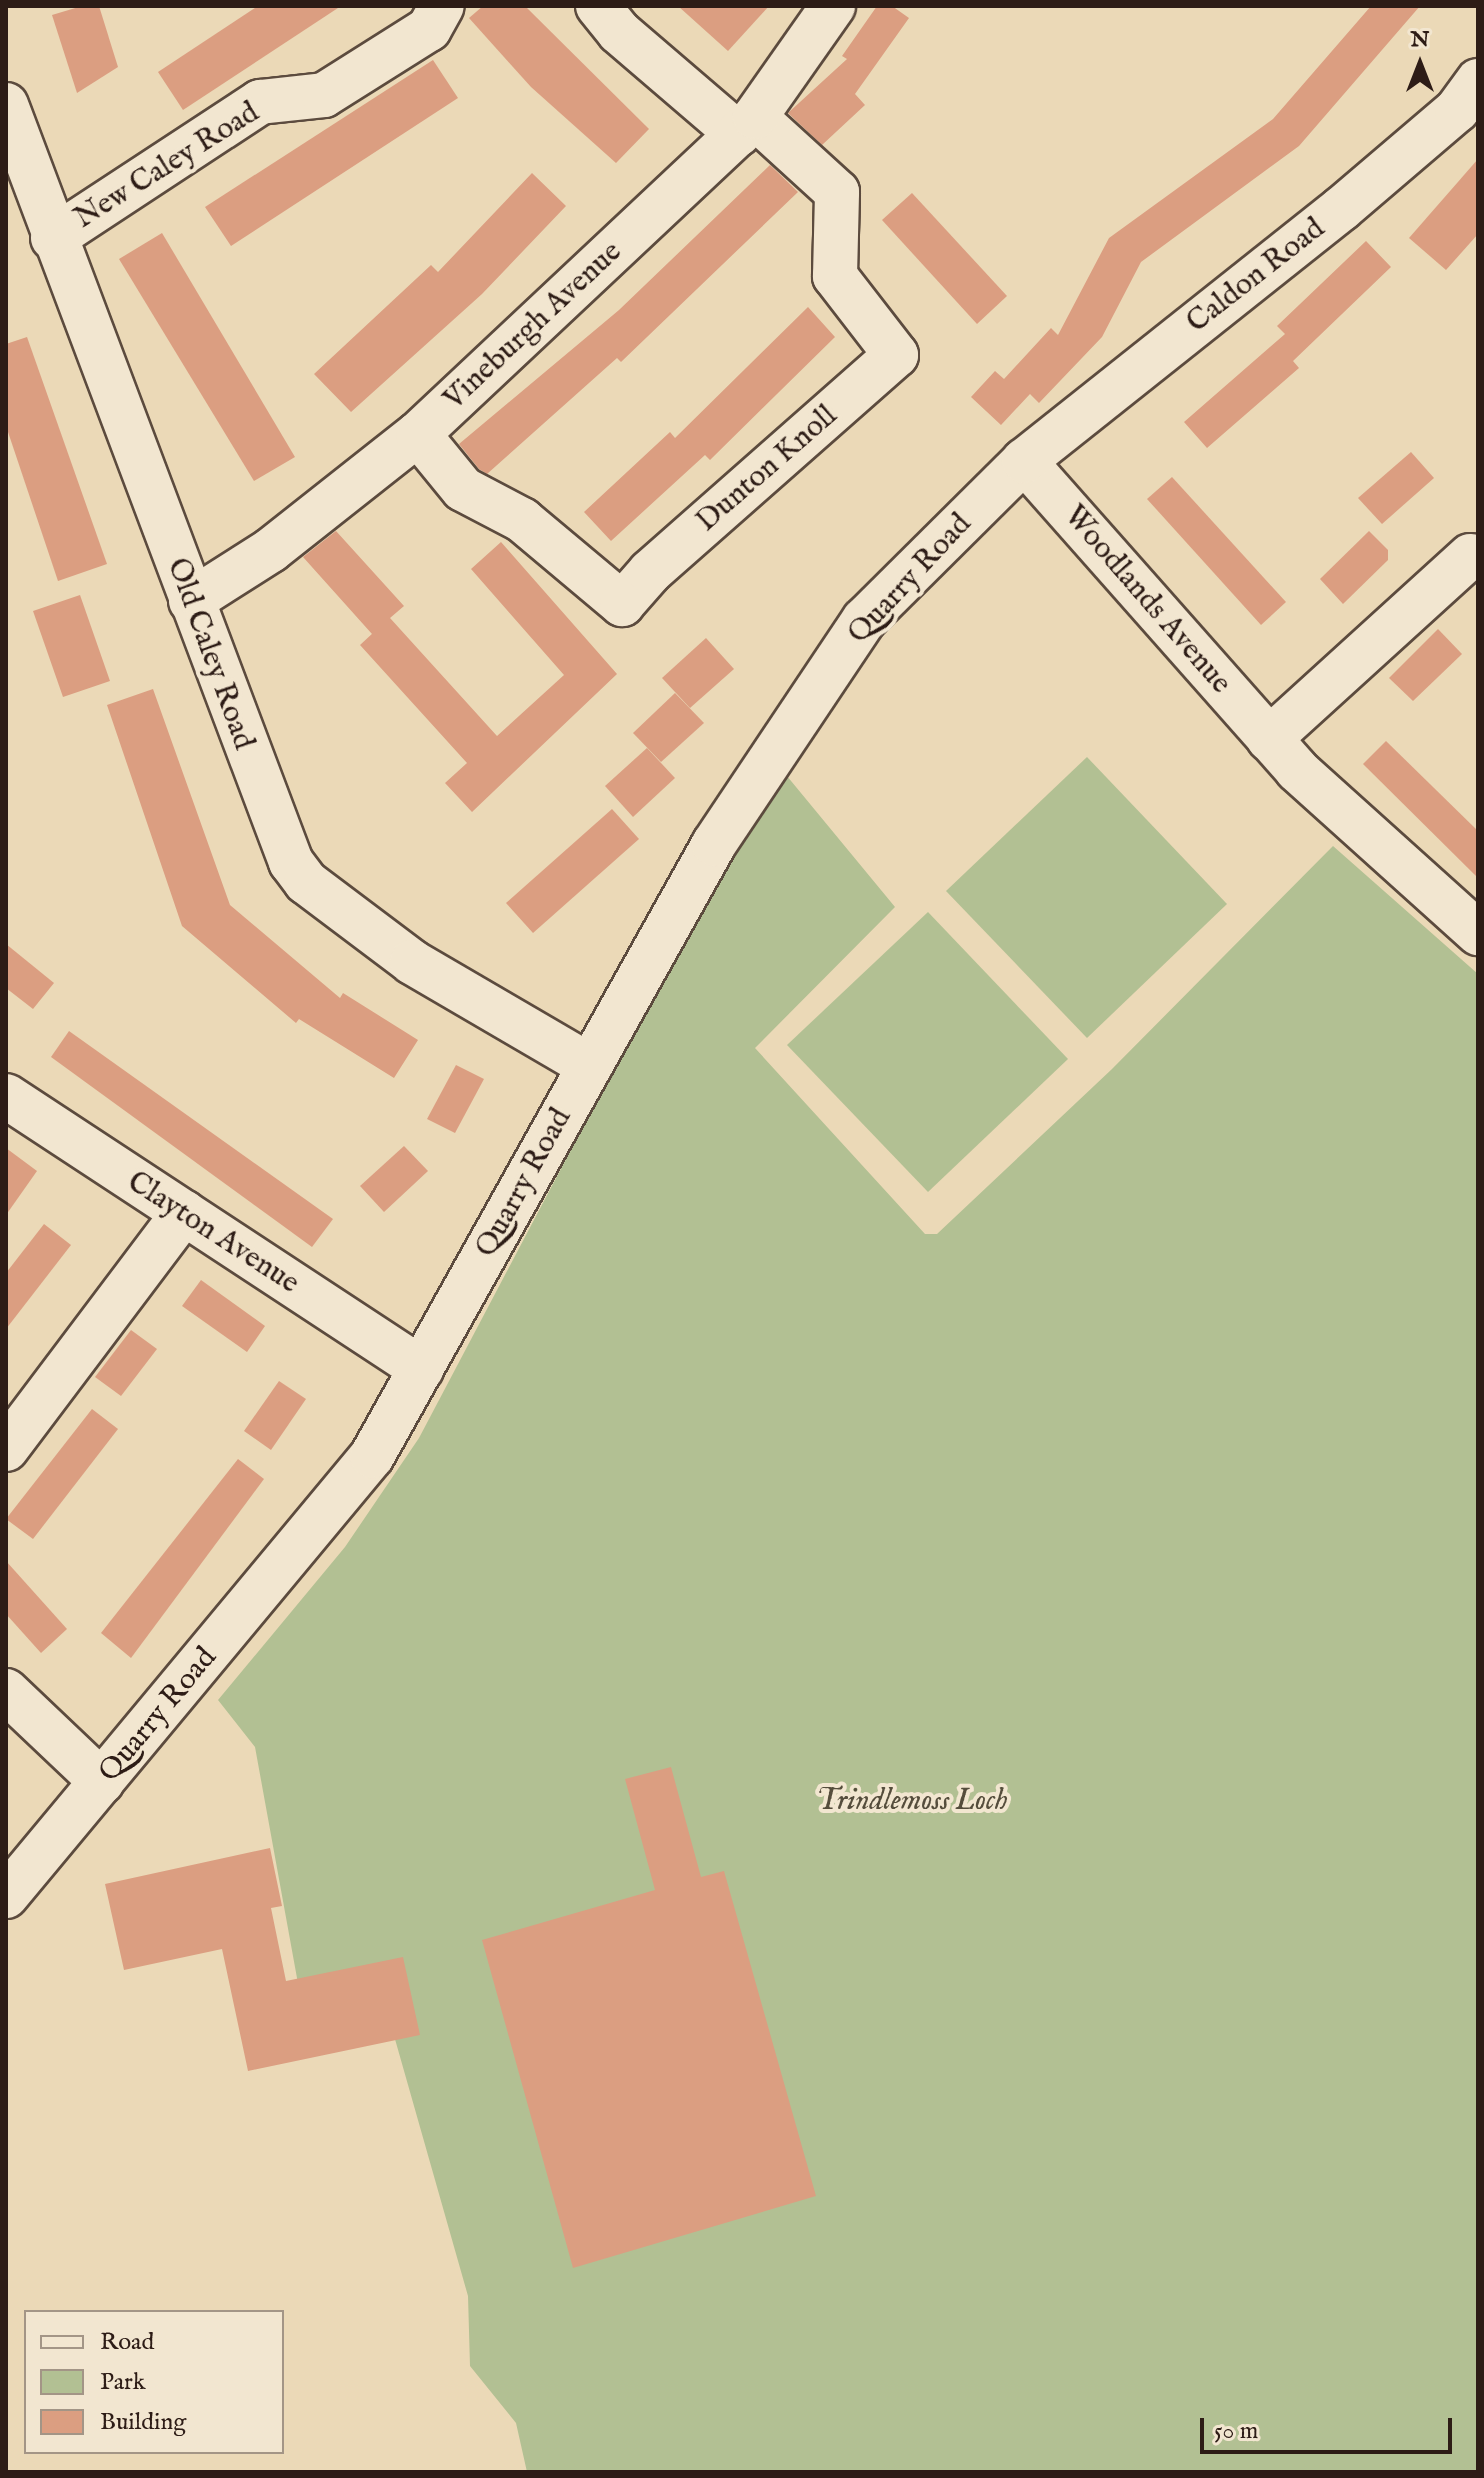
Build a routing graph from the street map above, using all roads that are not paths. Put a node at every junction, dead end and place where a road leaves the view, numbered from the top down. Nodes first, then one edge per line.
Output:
1 (442, 6) edge
2 (598, 6) edge
3 (816, 14) edge
4 (1478, 81) edge
5 (6, 105) edge
6 (747, 126) junction
7 (53, 238) junction
8 (418, 434) junction
9 (1024, 461) junction
10 (1470, 556) dead end
11 (191, 601) junction
12 (1269, 739) junction
13 (1478, 933) edge
14 (590, 1066) junction
15 (6, 1096) edge
16 (184, 1213) junction
17 (421, 1369) junction
18 (6, 1449) edge
19 (6, 1691) edge
20 (102, 1782) junction
21 (6, 1896) edge

1 - 7 street, New Caley Road
2 - 6 street
3 - 6 street, Vineburgh Avenue
4 - 9 street, Caldon Road
5 - 7 street, Old Caley Road
6 - 8 street, Vineburgh Avenue
6 - 8 street, Dunton Knoll
7 - 11 street, Old Caley Road
8 - 11 street, Vineburgh Avenue
9 - 12 street, Woodlands Avenue
9 - 14 street, Quarry Road
10 - 12 street
11 - 14 street, Old Caley Road
12 - 13 street, Woodlands Avenue
14 - 17 street, Quarry Road
15 - 16 street, Clayton Avenue
16 - 17 street, Clayton Avenue
16 - 18 street
17 - 20 street, Quarry Road
19 - 20 street
20 - 21 street, Quarry Road

